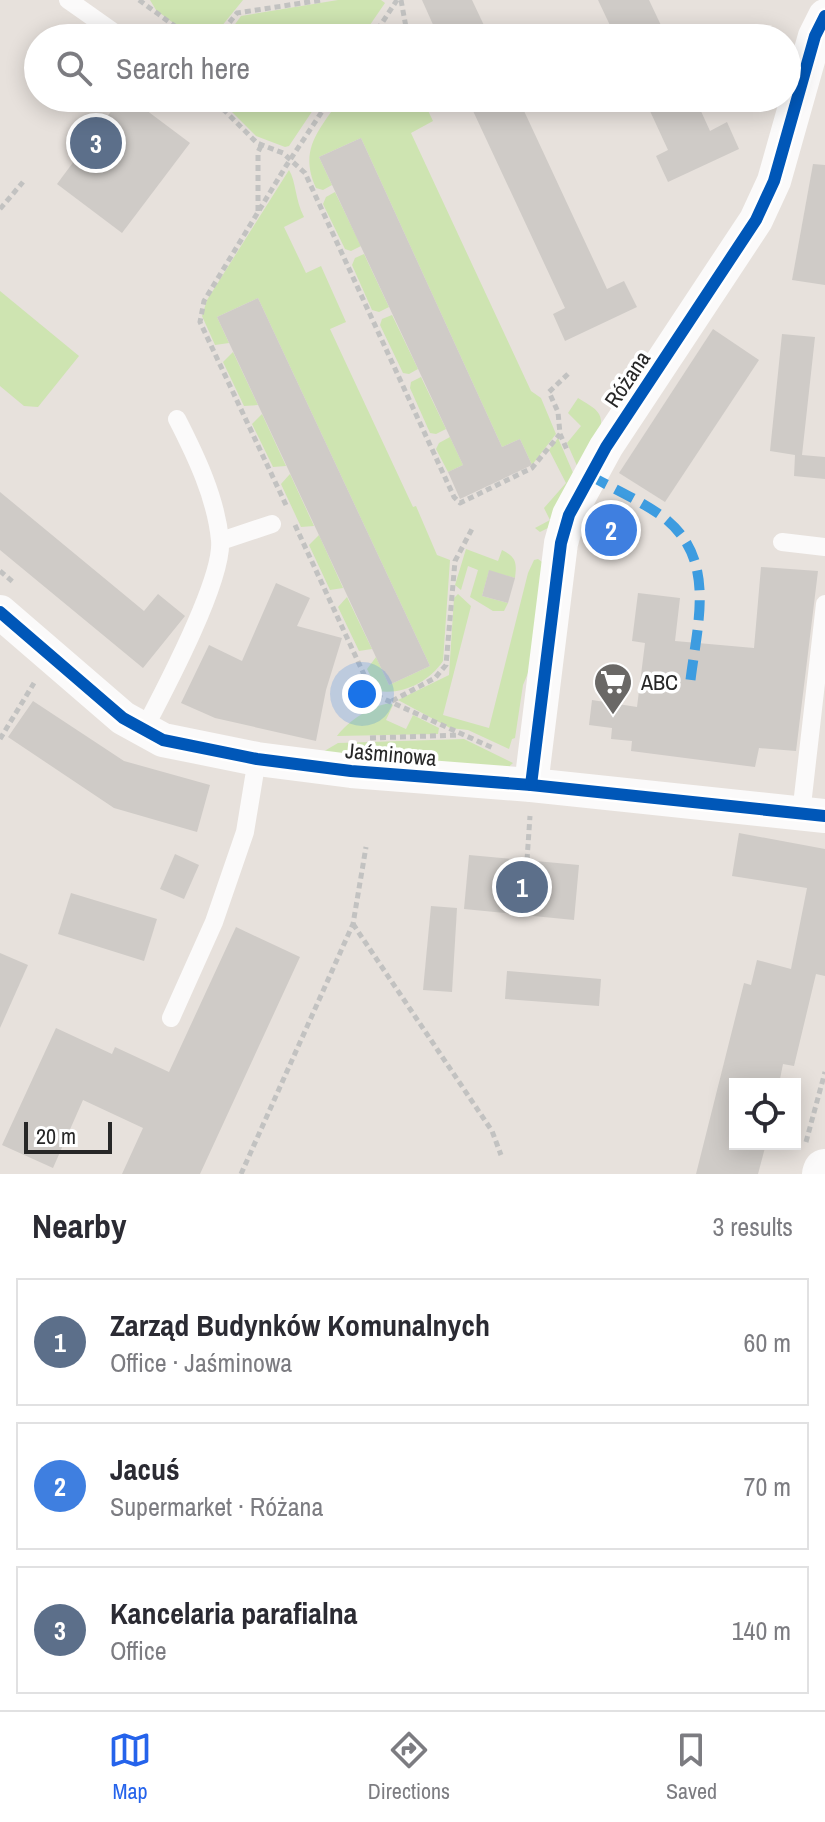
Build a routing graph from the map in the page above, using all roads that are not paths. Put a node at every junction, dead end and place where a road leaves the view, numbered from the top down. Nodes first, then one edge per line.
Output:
1 (68, 0) edge
2 (825, 16) edge
3 (102, 24) edge
4 (801, 86) edge
5 (794, 112) edge
6 (177, 419) dead end
7 (272, 524) dead end
8 (221, 541) junction
9 (782, 542) dead end
10 (825, 547) edge
11 (12, 602) edge
12 (825, 604) edge
13 (143, 731) junction
14 (257, 759) junction
15 (531, 794) junction
16 (813, 815) edge
17 (171, 1018) dead end

1 - 3 lane
2 - 4 street, Różana
5 - 15 street, Różana
6 - 8 lane
7 - 8 lane
8 - 13 lane
9 - 10 lane
11 - 13 street, Jaśminowa
12 - 16 lane
13 - 14 street, Jaśminowa
14 - 15 street, Jaśminowa
14 - 17 lane
15 - 16 street, Jaśminowa

